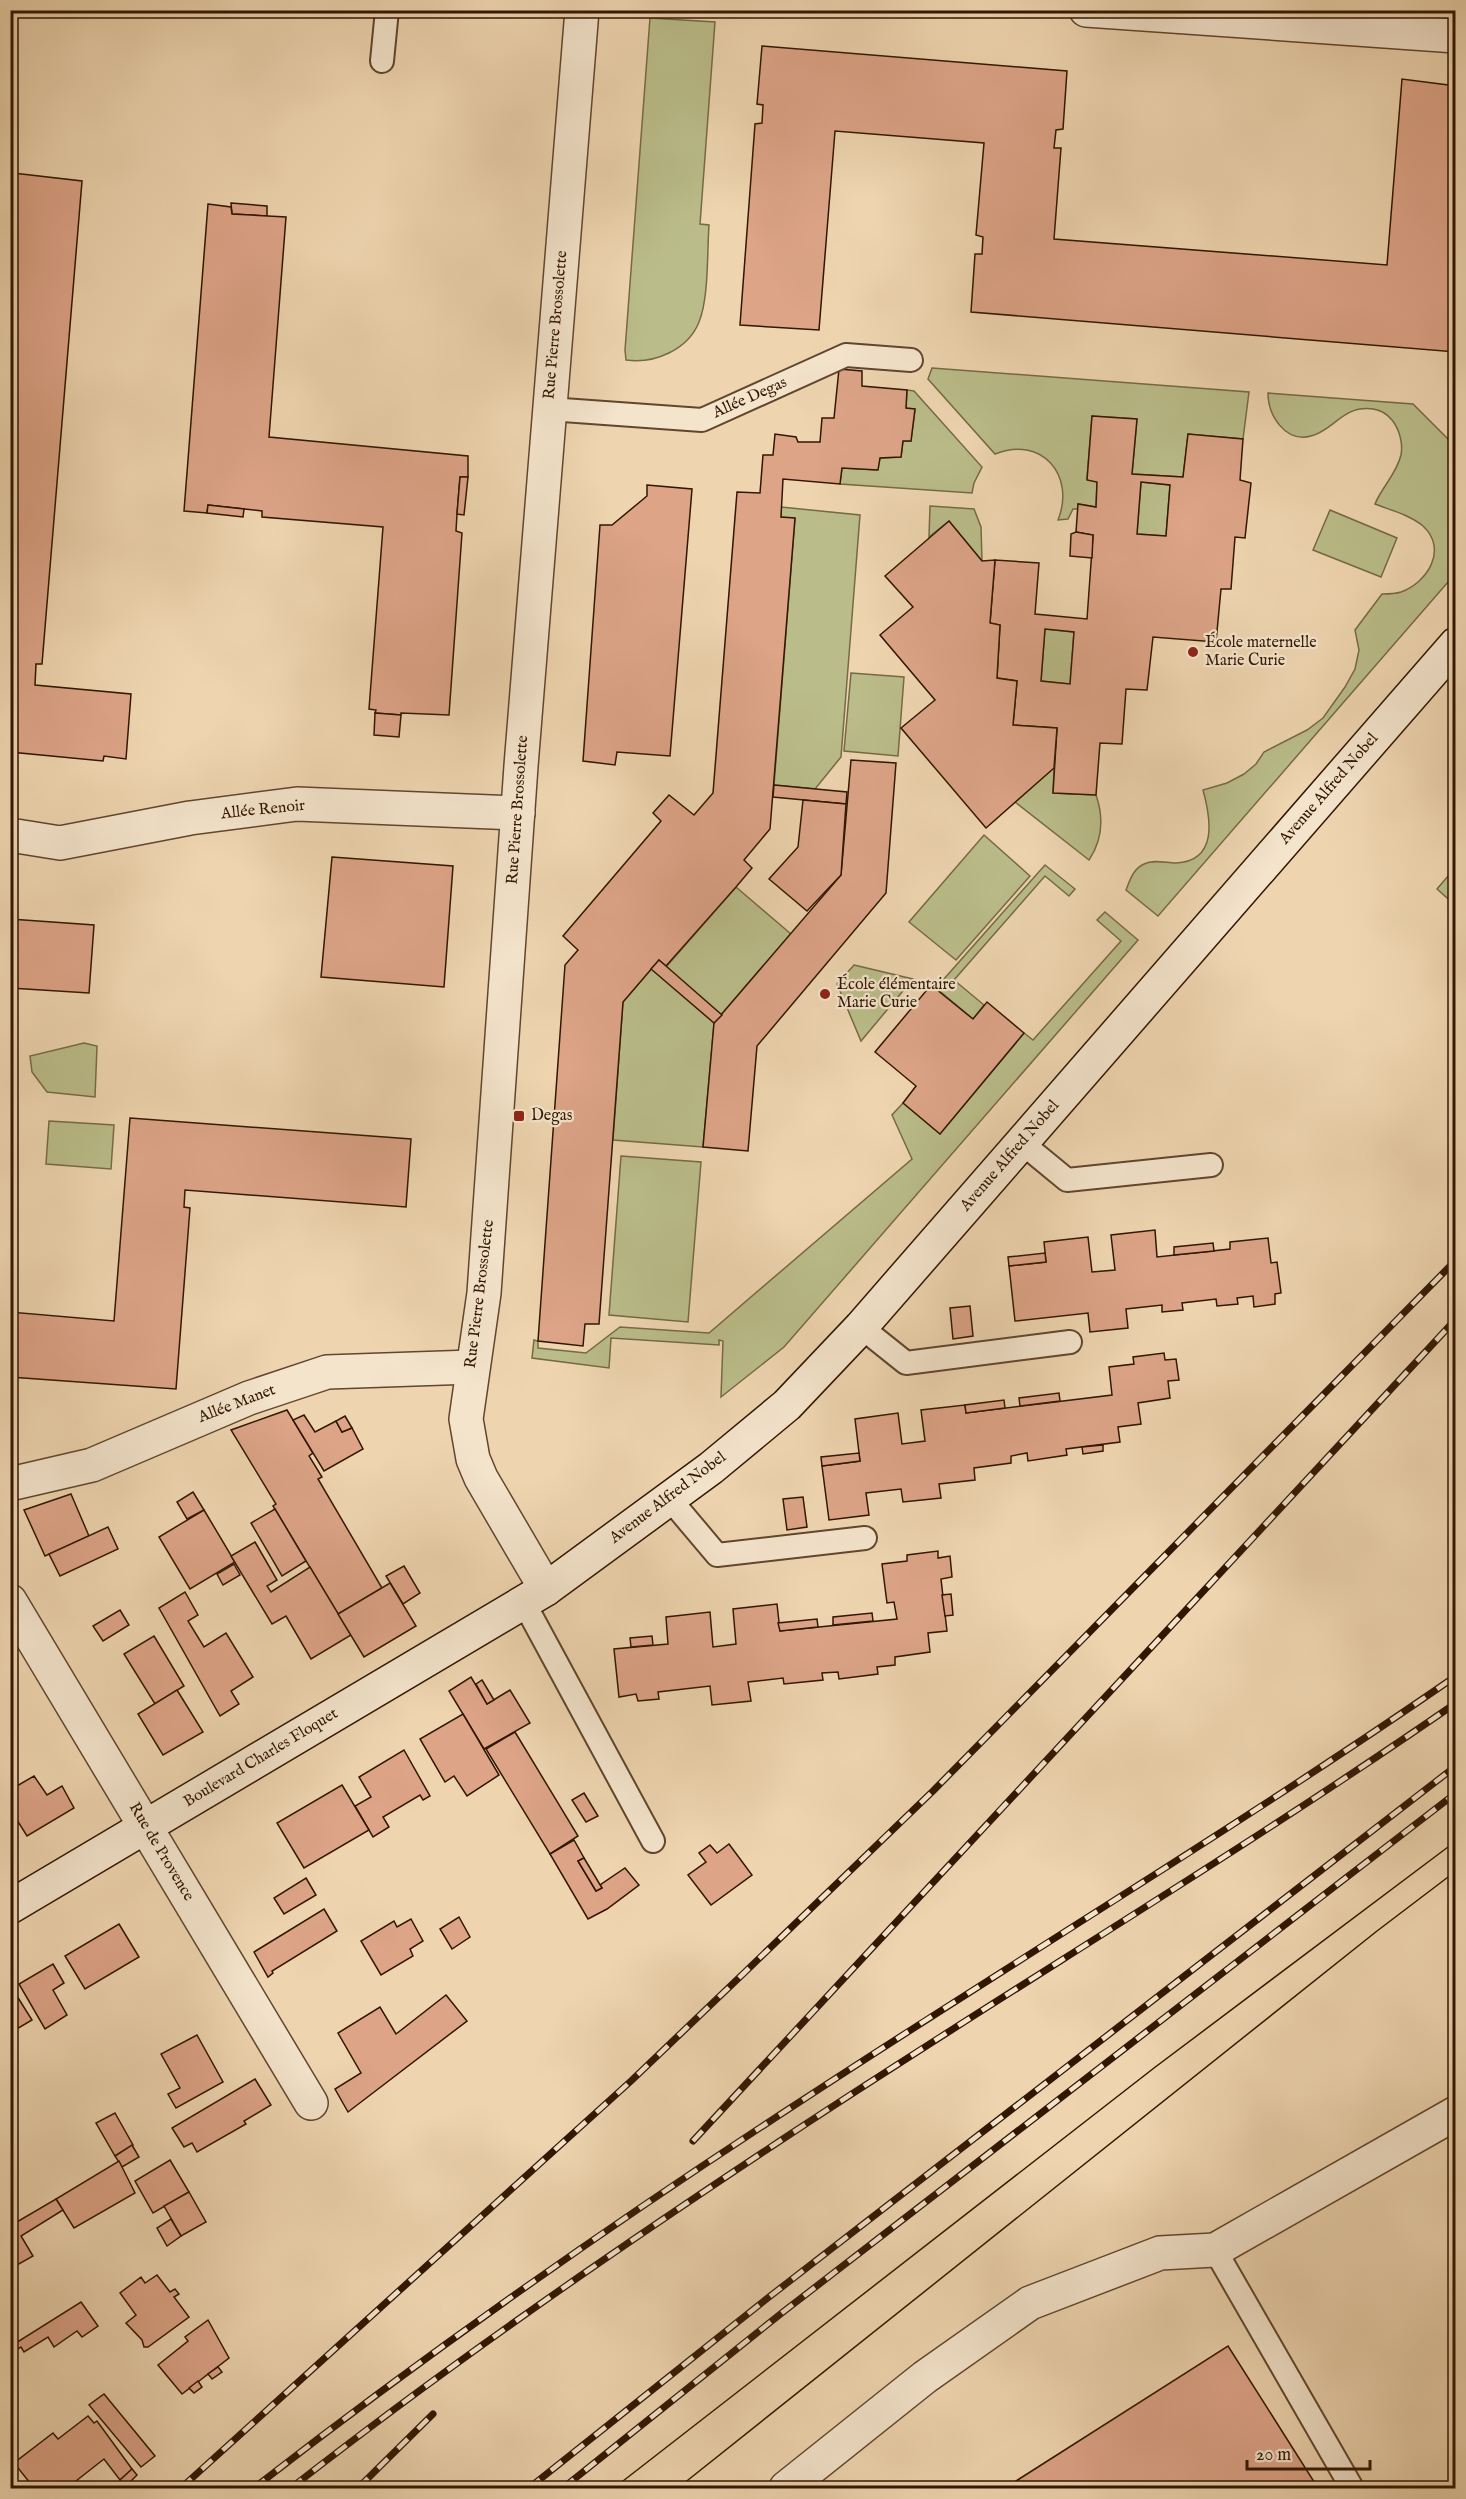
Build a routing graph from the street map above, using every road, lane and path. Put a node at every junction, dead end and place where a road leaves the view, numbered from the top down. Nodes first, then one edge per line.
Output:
1 (387, 10) edge
2 (582, 10) edge
3 (1086, 10) edge
4 (1417, 21) edge
5 (1455, 36) edge
6 (382, 61) dead end
7 (910, 360) dead end
8 (549, 409) junction
9 (1455, 644) edge
10 (518, 813) junction
11 (10, 835) edge
12 (1022, 1143) junction
13 (1211, 1165) dead end
14 (861, 1327) junction
15 (1070, 1342) dead end
16 (472, 1367) junction
17 (10, 1484) edge
18 (669, 1498) junction
19 (865, 1538) dead end
20 (527, 1600) junction
21 (10, 1601) edge
22 (146, 1827) junction
23 (653, 1841) dead end
24 (10, 1907) edge
25 (311, 2103) dead end
26 (1455, 2113) edge
27 (1215, 2250) junction
28 (786, 2488) edge
29 (1352, 2488) edge

1 - 6 lane
2 - 8 street, Rue Pierre Brossolette
3 - 4 street
4 - 5 street
7 - 8 lane, Allée Degas
8 - 10 street, Rue Pierre Brossolette
9 - 12 street, Avenue Alfred Nobel
10 - 11 street, Allée Renoir
10 - 16 street, Rue Pierre Brossolette
12 - 13 lane
12 - 14 street, Avenue Alfred Nobel
14 - 15 lane
14 - 18 street, Avenue Alfred Nobel
16 - 17 street, Allée Manet
16 - 20 street, Rue Pierre Brossolette
18 - 19 lane
18 - 20 street, Avenue Alfred Nobel
20 - 22 street, Boulevard Charles Floquet
20 - 23 lane
21 - 22 street, Rue de Provence
22 - 24 street, Boulevard Charles Floquet
22 - 25 street, Rue de Provence
26 - 27 street
27 - 28 street
27 - 29 lane

